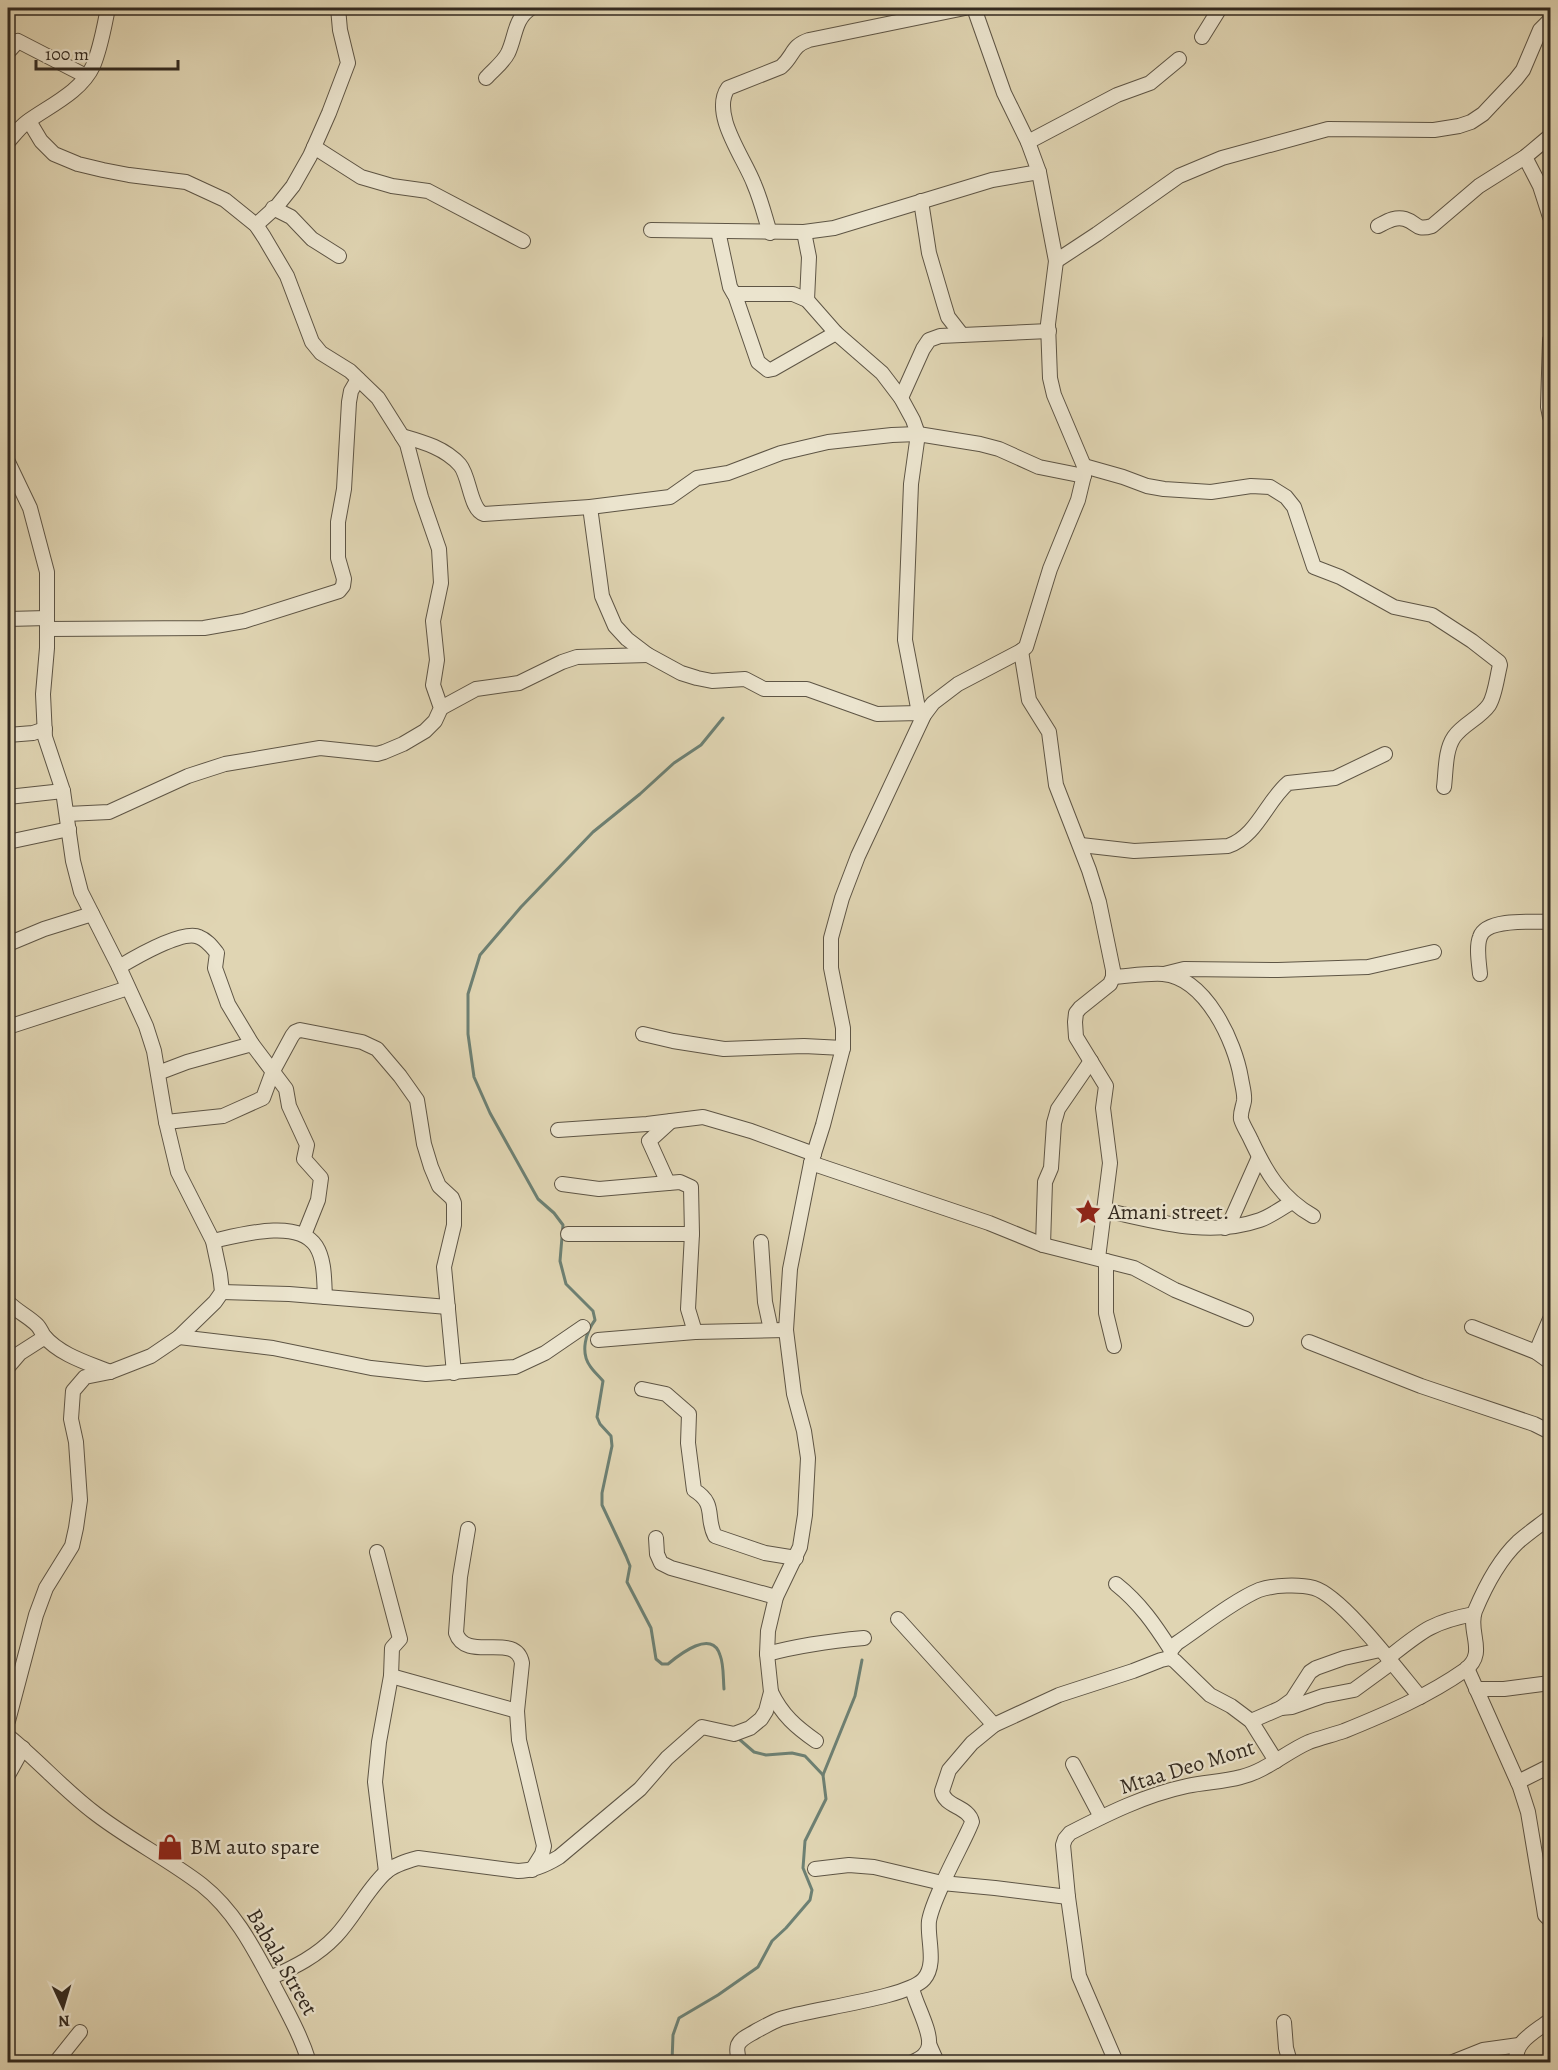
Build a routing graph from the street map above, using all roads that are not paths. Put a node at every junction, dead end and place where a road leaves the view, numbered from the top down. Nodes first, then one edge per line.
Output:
1 (108, 8) edge
2 (338, 8) edge
3 (531, 8) edge
4 (965, 8) edge
5 (974, 8) edge
6 (1220, 8) edge
7 (1551, 20) edge
8 (13, 37) edge
9 (1202, 37) dead end
10 (8, 52) edge
11 (1179, 59) dead end
12 (86, 76) junction
13 (486, 78) dead end
14 (28, 121) junction
15 (1551, 136) edge
16 (8, 142) edge
17 (1028, 142) junction
18 (314, 147) junction
19 (1524, 157) junction
20 (1039, 172) junction
21 (921, 201) junction
22 (273, 208) junction
23 (1551, 217) edge
24 (256, 225) junction
25 (1378, 226) dead end
26 (651, 230) dead end
27 (718, 231) junction
28 (804, 232) junction
29 (770, 233) junction
30 (523, 241) dead end
31 (339, 255) dead end
32 (1056, 261) junction
33 (735, 295) junction
34 (807, 300) junction
35 (1048, 330) junction
36 (836, 333) junction
37 (962, 335) junction
38 (1551, 340) edge
39 (358, 379) junction
40 (901, 398) junction
41 (1551, 417) edge
42 (918, 434) junction
43 (402, 436) junction
44 (8, 462) edge
45 (1084, 471) junction
46 (590, 507) junction
47 (8, 619) edge
48 (47, 623) junction
49 (1021, 651) junction
50 (648, 655) junction
51 (441, 708) junction
52 (921, 714) junction
53 (45, 729) junction
54 (8, 735) edge
55 (1385, 754) dead end
56 (1444, 787) dead end
57 (63, 791) junction
58 (8, 797) edge
59 (67, 814) junction
60 (69, 829) junction
61 (8, 842) edge
62 (1081, 845) junction
63 (92, 914) junction
64 (1551, 922) edge
65 (8, 944) edge
66 (1434, 952) dead end
67 (119, 967) junction
68 (1164, 974) junction
69 (1480, 974) dead end
70 (1113, 977) junction
71 (128, 988) junction
72 (8, 1027) edge
73 (643, 1034) dead end
74 (252, 1044) junction
75 (843, 1048) junction
76 (1090, 1061) junction
77 (273, 1071) junction
78 (158, 1073) junction
79 (672, 1121) junction
80 (166, 1122) junction
81 (558, 1130) dead end
82 (1259, 1157) junction
83 (813, 1159) junction
84 (668, 1183) junction
85 (562, 1184) dead end
86 (1292, 1202) junction
87 (1104, 1210) junction
88 (1313, 1216) dead end
89 (1225, 1228) junction
90 (568, 1234) dead end
91 (692, 1234) junction
92 (304, 1235) junction
93 (213, 1241) junction
94 (761, 1242) dead end
95 (1043, 1245) junction
96 (1102, 1259) junction
97 (222, 1292) junction
98 (325, 1297) junction
99 (8, 1302) edge
100 (448, 1307) junction
101 (1246, 1318) dead end
102 (1551, 1319) edge
103 (583, 1327) dead end
104 (1472, 1327) dead end
105 (771, 1330) junction
106 (786, 1330) junction
107 (695, 1332) junction
108 (45, 1337) junction
109 (179, 1337) junction
110 (598, 1340) dead end
111 (1309, 1342) dead end
112 (1114, 1346) dead end
113 (1536, 1352) junction
114 (1551, 1362) edge
115 (8, 1367) edge
116 (110, 1372) junction
117 (454, 1373) junction
118 (642, 1389) dead end
119 (1551, 1432) edge
120 (1551, 1517) edge
121 (468, 1529) dead end
122 (656, 1538) dead end
123 (376, 1552) dead end
124 (796, 1558) junction
125 (1116, 1584) dead end
126 (776, 1597) junction
127 (1474, 1614) junction
128 (898, 1619) dead end
129 (864, 1638) dead end
130 (767, 1654) junction
131 (1170, 1654) junction
132 (1386, 1657) junction
133 (1467, 1668) junction
134 (391, 1676) junction
135 (1551, 1683) edge
136 (1476, 1689) junction
137 (771, 1692) junction
138 (1420, 1697) junction
139 (1281, 1708) junction
140 (517, 1711) junction
141 (8, 1721) edge
142 (1251, 1721) junction
143 (994, 1725) junction
144 (8, 1736) edge
145 (816, 1741) dead end
146 (23, 1748) junction
147 (1276, 1761) junction
148 (1073, 1764) dead end
149 (1551, 1766) edge
150 (8, 1775) edge
151 (1518, 1782) junction
152 (1101, 1817) junction
153 (815, 1869) dead end
154 (532, 1870) junction
155 (386, 1872) junction
156 (1544, 1874) edge
157 (942, 1883) junction
158 (1068, 1897) junction
159 (1551, 1920) edge
160 (270, 1978) junction
161 (912, 1988) junction
162 (1551, 2020) edge
163 (1284, 2022) dead end
164 (80, 2032) dead end
165 (929, 2044) junction
166 (1519, 2045) junction
167 (56, 2062) edge
168 (309, 2062) edge
169 (740, 2062) edge
170 (913, 2062) edge
171 (938, 2062) edge
172 (1116, 2062) edge
173 (1290, 2062) edge
174 (1453, 2062) edge
175 (1517, 2062) edge

1 - 12 street
2 - 18 street
3 - 13 street
4 - 29 street
5 - 17 street
6 - 9 street
7 - 32 street
8 - 10 street
8 - 12 street
11 - 17 street
12 - 14 street
14 - 16 street
14 - 24 street
15 - 19 street
17 - 20 street
18 - 22 street
18 - 30 street
19 - 23 street
19 - 25 street
20 - 21 street
20 - 32 street
21 - 28 street
21 - 37 street
22 - 24 street
22 - 31 street
24 - 39 street
26 - 27 street
27 - 29 street
27 - 33 street
28 - 29 street
28 - 34 street
32 - 35 street
33 - 34 street
33 - 36 street
34 - 36 street
35 - 37 street
35 - 45 street
36 - 40 street
37 - 40 street
38 - 41 street
39 - 43 street
39 - 48 street
40 - 42 street
42 - 45 street
42 - 46 street
42 - 52 street
43 - 46 street
43 - 51 street
44 - 48 street
45 - 49 street
45 - 56 street
46 - 50 street
47 - 48 street
48 - 53 street
49 - 52 street
49 - 62 street
50 - 51 street
50 - 52 street
51 - 59 street
52 - 75 street
53 - 54 street
53 - 57 street
55 - 62 street
57 - 58 street
57 - 59 street
59 - 60 street
60 - 61 street
60 - 63 street
62 - 70 street
63 - 65 street
63 - 67 street
64 - 69 street
66 - 68 street
67 - 71 street
67 - 74 street
68 - 70 street
68 - 82 street
70 - 76 street
71 - 72 street
71 - 78 street
73 - 75 street
74 - 77 street
74 - 78 street
75 - 83 street
76 - 87 street
76 - 95 street
77 - 80 street
77 - 92 street
77 - 100 street
78 - 80 street
79 - 81 street
79 - 83 street
79 - 84 street
80 - 93 street
82 - 86 street
82 - 89 street
83 - 95 street
83 - 106 street
84 - 85 street
84 - 91 street
86 - 88 street
86 - 89 street
87 - 89 street
87 - 96 street
90 - 91 street
91 - 107 street
92 - 93 street
92 - 98 street
93 - 97 street
94 - 105 street
95 - 96 street
96 - 101 street
96 - 112 street
97 - 98 street
97 - 109 street
98 - 100 street
99 - 108 street
100 - 117 street
102 - 113 street
103 - 117 street
104 - 113 street
105 - 106 street
105 - 107 street
106 - 124 street
107 - 110 street
108 - 115 street
108 - 116 street
109 - 116 street
109 - 117 street
111 - 119 street
113 - 114 street
116 - 141 street
118 - 124 street
120 - 127 street
121 - 140 street
122 - 126 street
123 - 134 street
124 - 126 street
125 - 131 street
126 - 130 street
127 - 132 street
127 - 133 street
128 - 143 street
129 - 130 street
130 - 137 street
131 - 132 street
131 - 142 street
131 - 143 street
132 - 138 street
132 - 139 street
132 - 139 street
133 - 136 street
133 - 138 street, Mtaa Deo Mont
134 - 140 street
134 - 155 street
135 - 136 street
136 - 151 street
137 - 145 street
137 - 154 street
138 - 147 street, Mtaa Deo Mont
139 - 142 street
140 - 154 street
142 - 147 street
143 - 157 street
144 - 146 street, Babala Street
146 - 150 street
146 - 160 street, Babala Street
147 - 152 street, Mtaa Deo Mont
148 - 152 street
149 - 151 street
151 - 156 street
152 - 158 street, Mtaa Deo Mont
153 - 157 street
154 - 155 street
155 - 160 street
156 - 159 street
157 - 158 street
157 - 161 street
158 - 172 street, Mtaa Deo Mont
160 - 168 street, Babala Street
161 - 165 street
161 - 169 street
162 - 166 street
163 - 173 street
164 - 167 street
165 - 170 street
165 - 171 street
166 - 174 street
166 - 175 street

